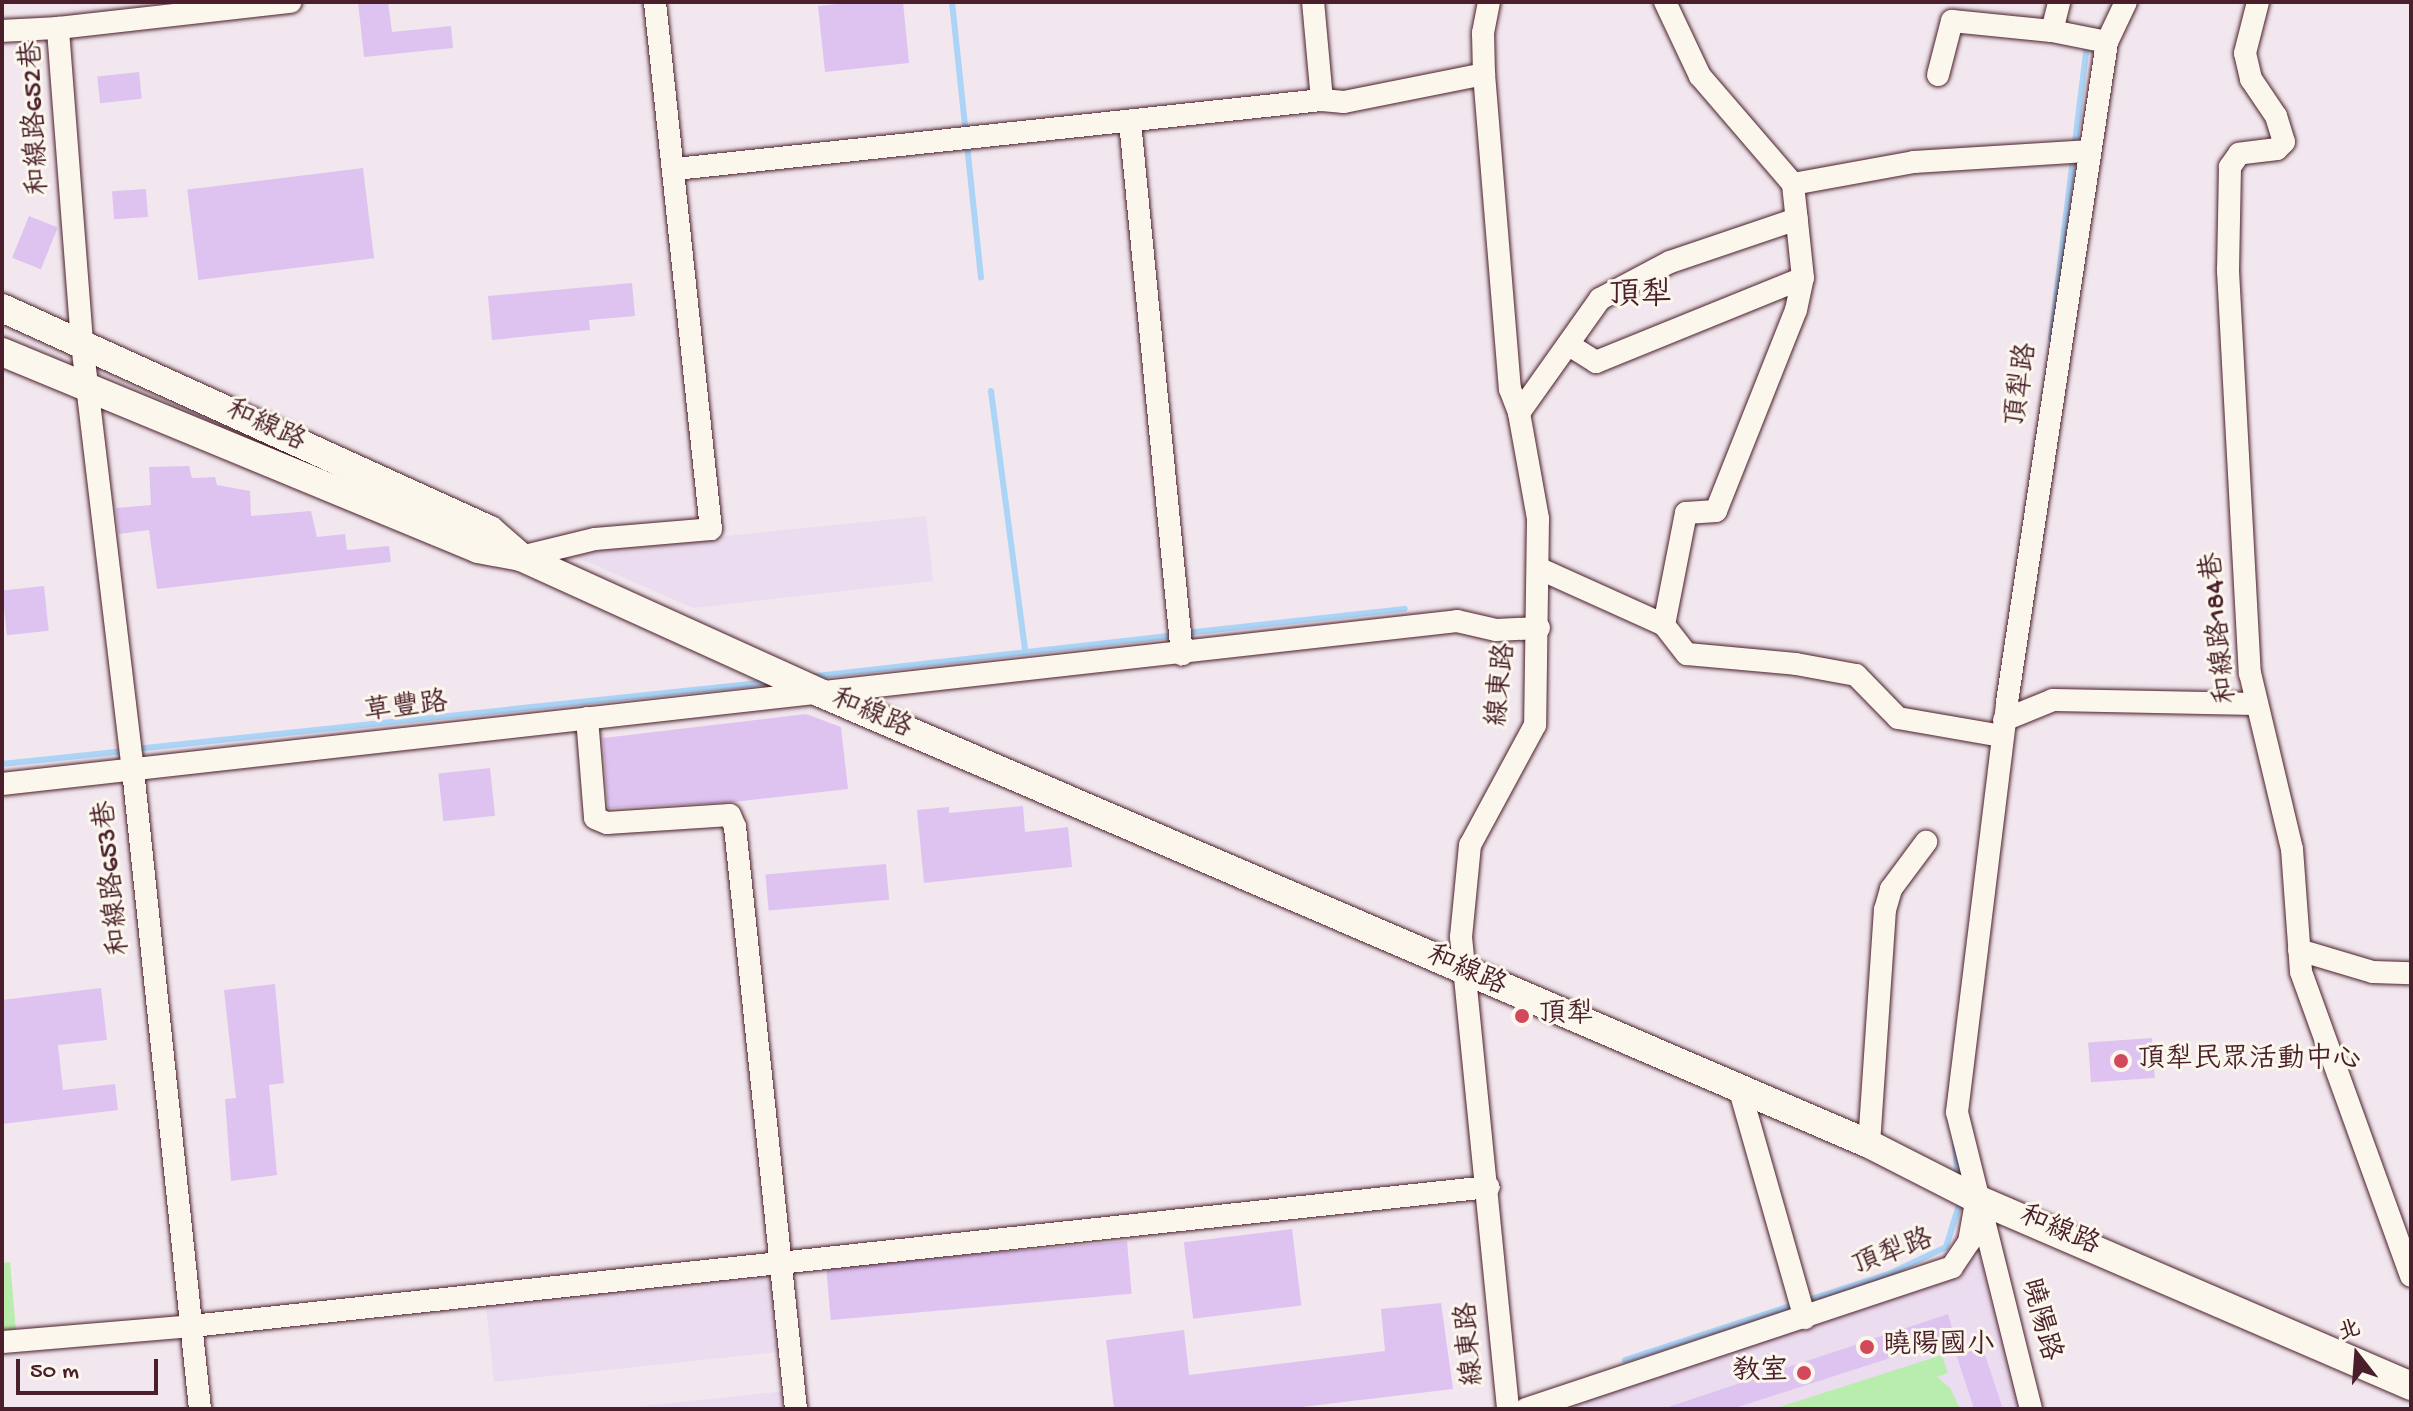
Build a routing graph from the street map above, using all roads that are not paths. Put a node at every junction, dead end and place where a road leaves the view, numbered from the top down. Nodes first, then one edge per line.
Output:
1 (291, 2) edge
2 (655, 2) edge
3 (1313, 2) edge
4 (1489, 2) edge
5 (2059, 2) edge
6 (2126, 2) edge
7 (2258, 2) edge
8 (1673, 6) edge
9 (58, 28) junction
10 (2, 31) edge
11 (2052, 31) junction
12 (2107, 42) junction
13 (1484, 74) junction
14 (1938, 75) dead end
15 (1322, 100) junction
16 (1130, 122) junction
17 (2087, 151) junction
18 (676, 169) junction
19 (1793, 184) junction
20 (1797, 219) junction
21 (1803, 278) junction
22 (2, 308) edge
23 (82, 342) junction
24 (1569, 345) junction
25 (2, 352) edge
26 (88, 392) junction
27 (1519, 413) junction
28 (521, 557) junction
29 (1538, 568) junction
30 (1664, 625) junction
31 (1539, 628) junction
32 (1182, 654) junction
33 (818, 692) junction
34 (2257, 704) junction
35 (587, 718) junction
36 (2003, 728) junction
37 (133, 771) junction
38 (2, 784) edge
39 (1926, 842) dead end
40 (2299, 950) junction
41 (1466, 972) junction
42 (2411, 973) edge
43 (1741, 1094) junction
44 (1869, 1144) junction
45 (1489, 1187) junction
46 (1977, 1199) junction
47 (780, 1260) junction
48 (2411, 1276) edge
49 (1805, 1318) junction
50 (192, 1326) junction
51 (2, 1342) edge
52 (2411, 1386) edge
53 (200, 1409) edge
54 (796, 1409) edge
55 (1508, 1409) edge
56 (1526, 1409) edge
57 (2031, 1409) edge

1 - 9 street, 和線路652巷
2 - 18 street
3 - 15 street
4 - 13 street, 線東路
5 - 11 street
6 - 12 street, 頂犁路
7 - 34 street, 和線路184巷
8 - 19 street
9 - 10 street
9 - 23 street, 和線路652巷
11 - 12 street
11 - 14 street
12 - 17 street, 頂犁路
13 - 15 street
13 - 27 street, 線東路
15 - 16 street
16 - 18 street
16 - 32 street
17 - 19 street
17 - 36 street, 頂犁路
18 - 28 street
19 - 20 street
20 - 21 street
20 - 24 street
21 - 24 street
21 - 30 street
22 - 23 main road, 和線路
23 - 26 street, 和線路653巷
23 - 28 main road, 和線路
24 - 27 street
25 - 26 main road, 和線路
26 - 28 main road, 和線路
26 - 37 street, 和線路653巷
27 - 29 street, 線東路
28 - 33 main road, 和線路
29 - 30 street
29 - 31 street, 線東路
30 - 36 street
31 - 32 street, 草豐路
31 - 41 street, 線東路
32 - 33 street, 草豐路
33 - 35 street, 草豐路
33 - 41 main road, 和線路
34 - 36 street
34 - 40 street, 和線路184巷
35 - 37 street, 草豐路
35 - 47 street
36 - 46 street, 頂犁路
37 - 38 street, 草豐路
37 - 50 street, 和線路653巷
39 - 44 street
40 - 42 street
40 - 48 street, 和線路184巷
41 - 43 main road, 和線路
41 - 45 street, 線東路
43 - 44 main road, 和線路
43 - 49 street
44 - 46 main road, 和線路
45 - 47 street
45 - 55 street, 線東路
46 - 49 street, 頂犁路
46 - 52 main road, 和線路
46 - 57 street, 曉陽路
47 - 50 street
47 - 54 street
49 - 56 street, 頂犁路
50 - 51 street
50 - 53 street, 和線路653巷

